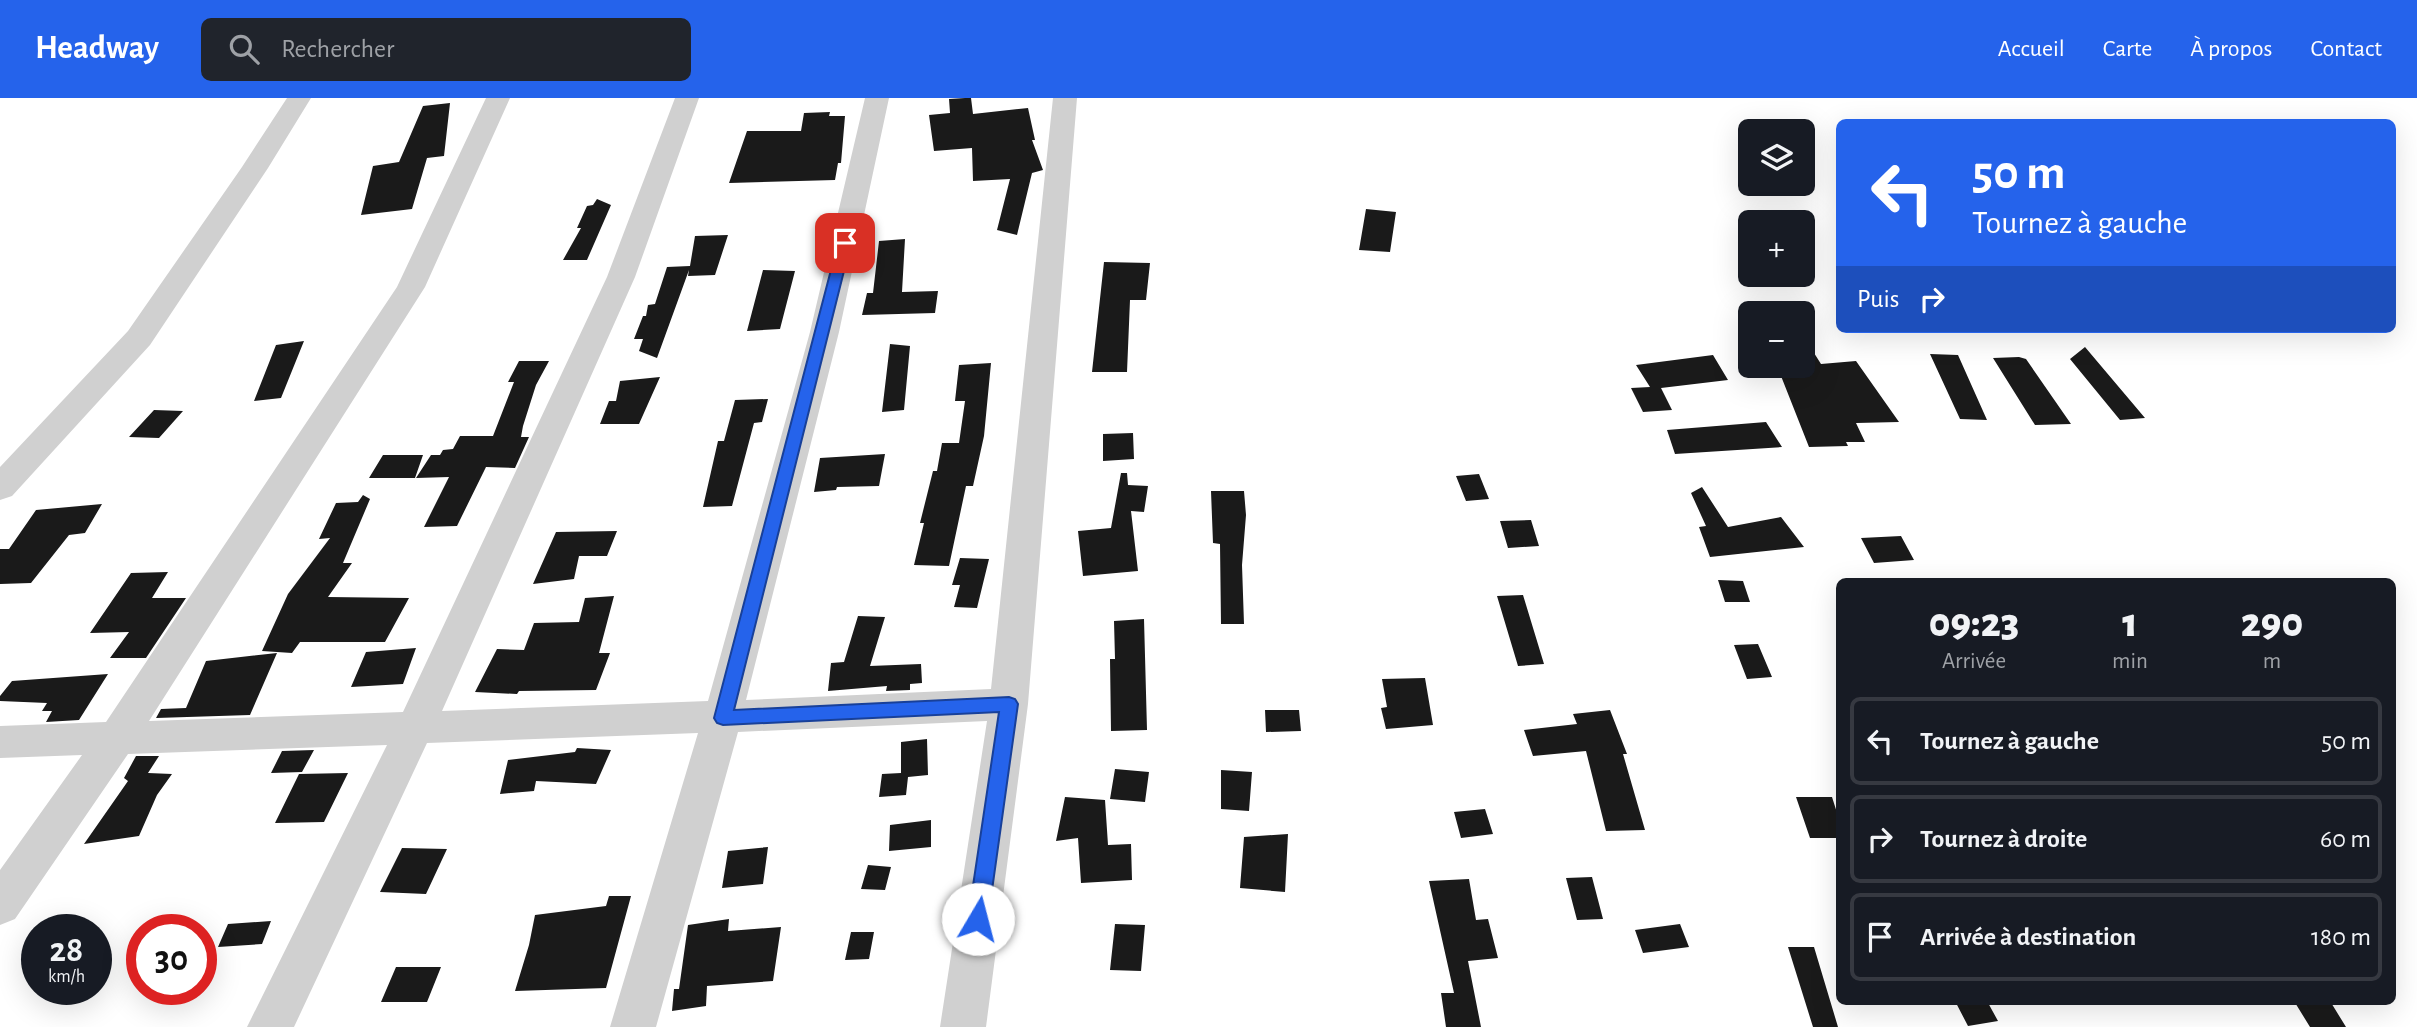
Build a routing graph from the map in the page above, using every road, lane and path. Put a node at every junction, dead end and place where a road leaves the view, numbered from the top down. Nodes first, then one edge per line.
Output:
1 (299, 98) edge
2 (498, 98) edge
3 (687, 98) edge
4 (877, 98) edge
5 (1065, 98) edge
6 (0, 488) edge
7 (1009, 704) junction
8 (723, 718) junction
9 (416, 726) junction
10 (117, 738) junction
11 (0, 742) edge
12 (0, 905) edge
13 (270, 1027) edge
14 (633, 1027) edge
15 (963, 1027) edge

1 - 6 street
2 - 10 street
3 - 9 street
4 - 8 street
5 - 7 street
7 - 8 street
7 - 15 street
8 - 9 street
8 - 14 street
9 - 10 street
9 - 13 street
10 - 11 street
10 - 12 street

